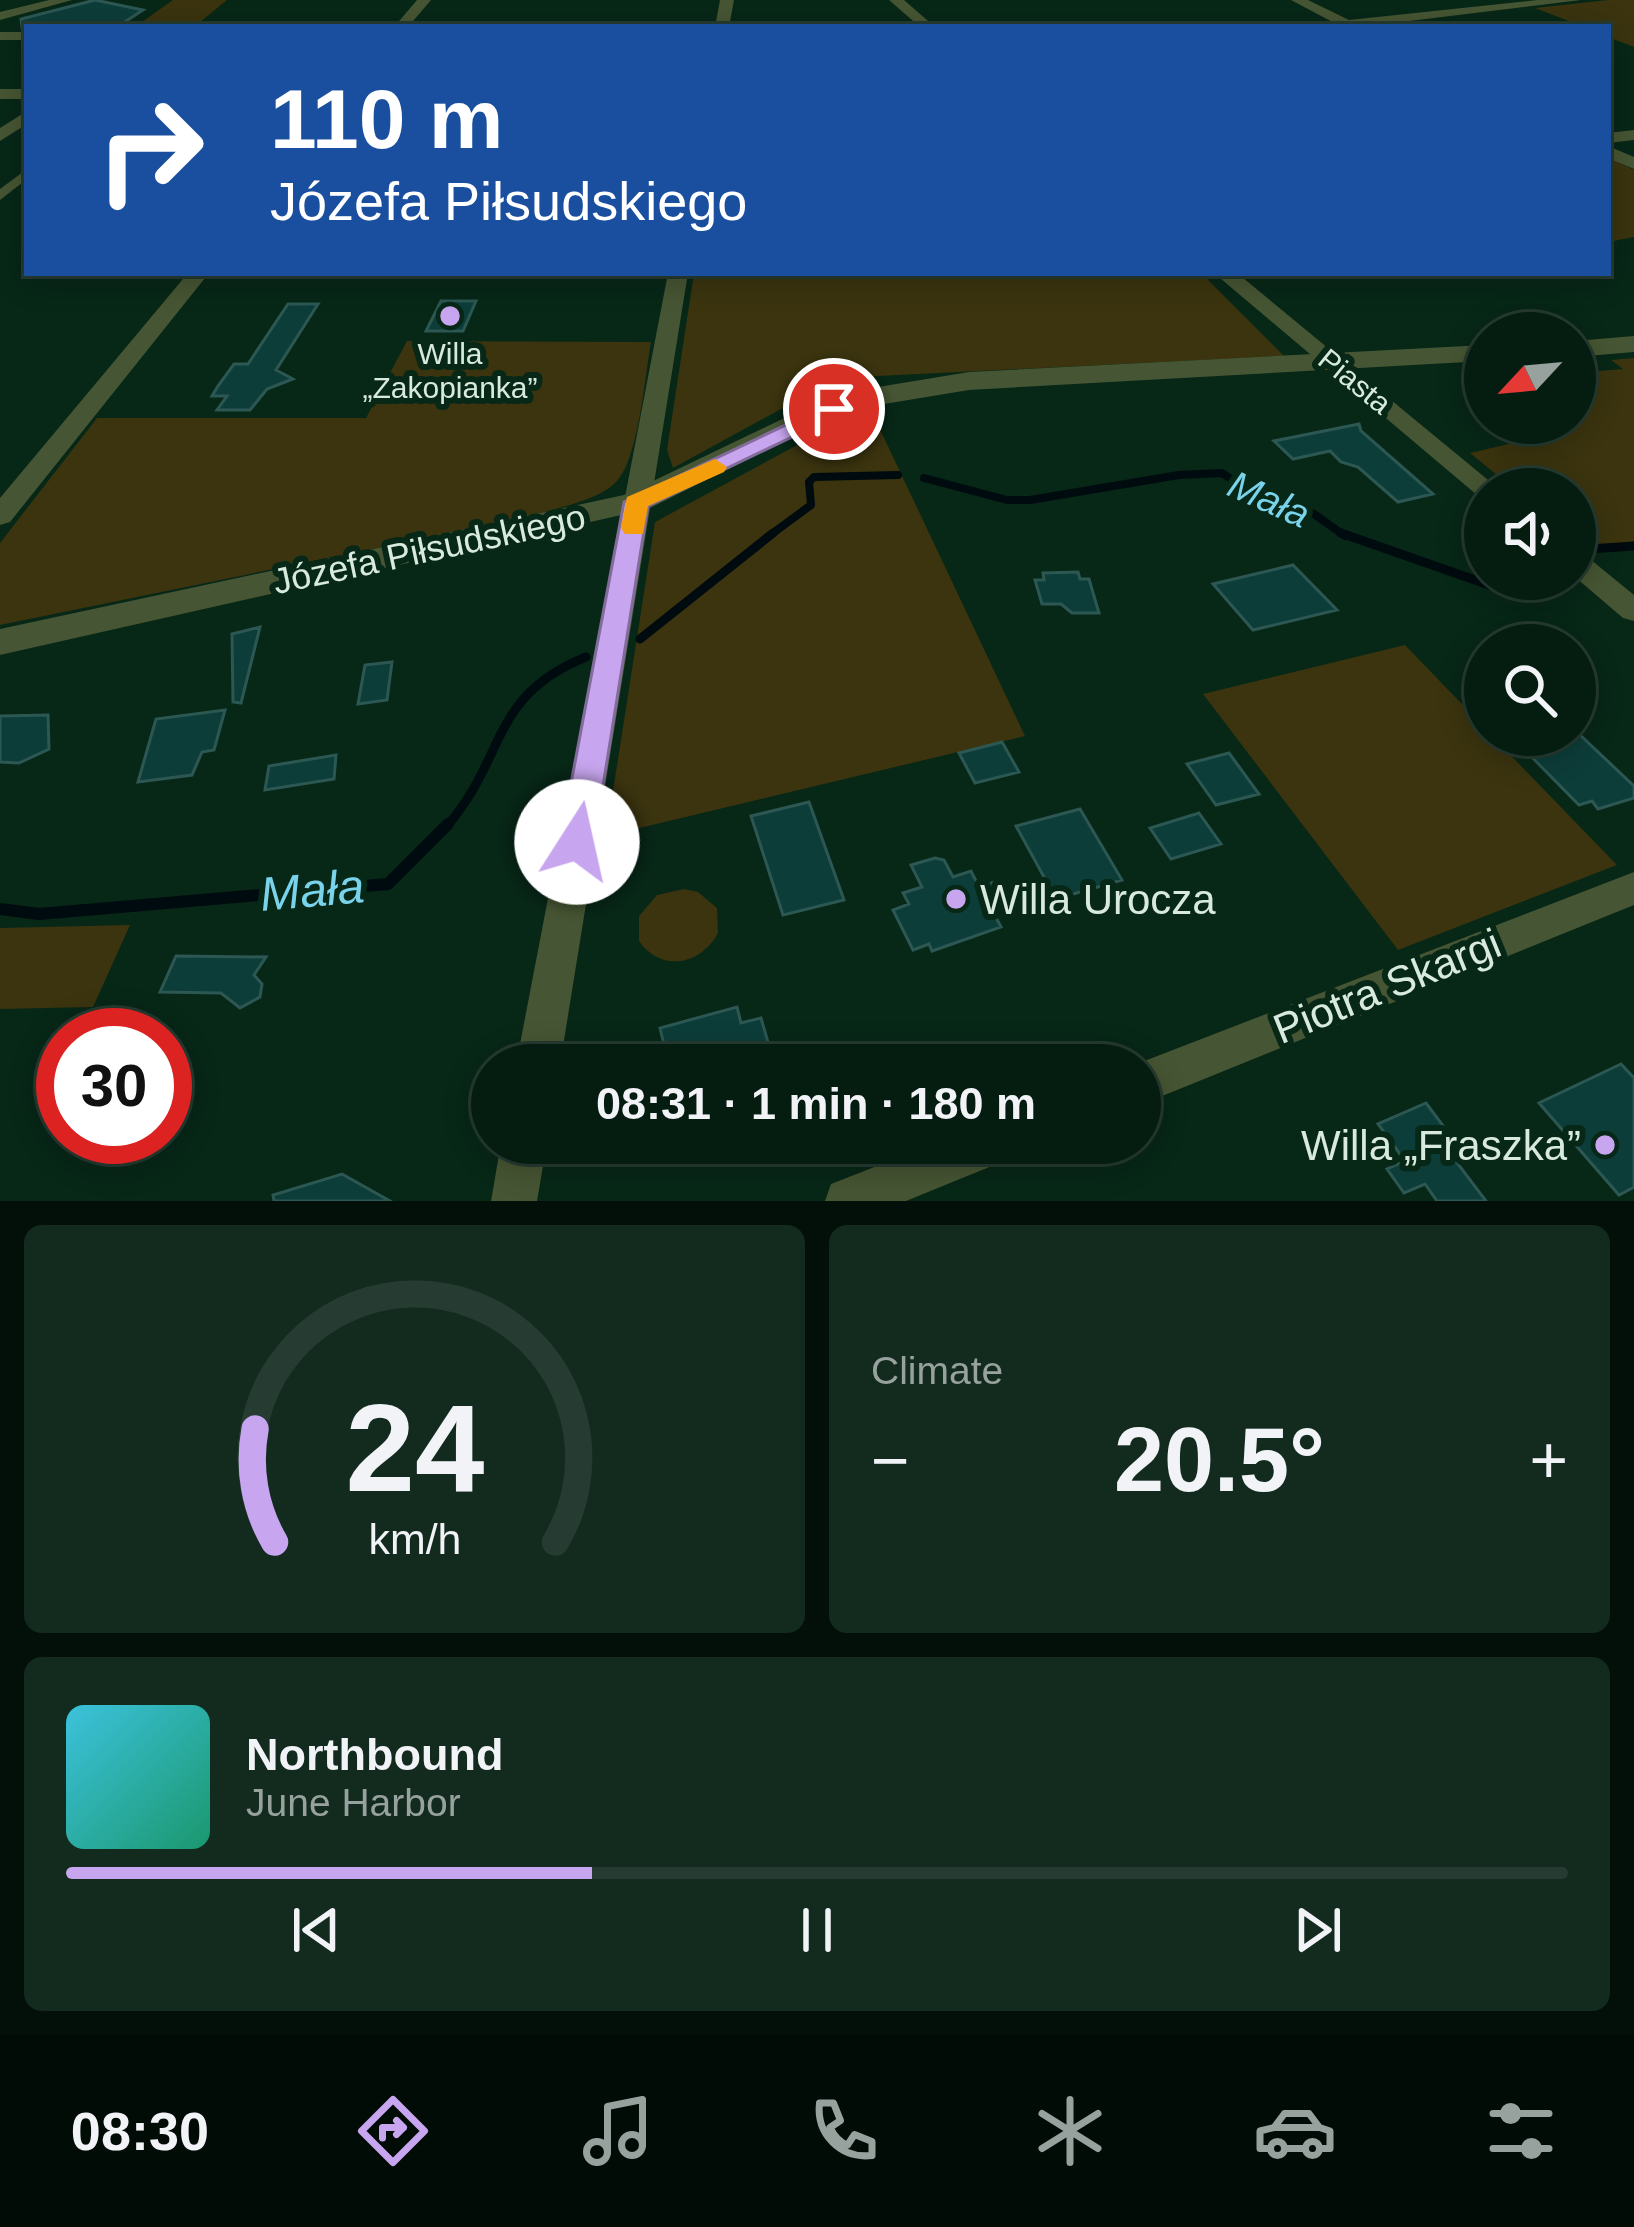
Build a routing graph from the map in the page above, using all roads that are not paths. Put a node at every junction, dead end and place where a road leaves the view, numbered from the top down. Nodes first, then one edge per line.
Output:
1 (65, 0) edge
2 (424, 0) edge
3 (896, 0) edge
4 (1298, 0) edge
5 (1574, 0) edge
6 (0, 16) edge
7 (404, 24) edge
8 (924, 24) edge
9 (1347, 24) edge
10 (1368, 24) edge
11 (24, 176) edge
12 (0, 196) edge
13 (197, 276) edge
14 (677, 276) edge
15 (1228, 276) edge
16 (1634, 344) edge
17 (1596, 347) edge
18 (1464, 354) edge
19 (1333, 363) junction
20 (1464, 471) edge
21 (636, 502) junction
22 (0, 516) edge
23 (1596, 579) edge
24 (1634, 611) edge
25 (0, 642) edge
26 (1634, 888) edge
27 (542, 1044) edge
28 (1161, 1076) edge
29 (520, 1164) edge
30 (940, 1164) edge
31 (514, 1201) edge
32 (848, 1201) edge

1 - 6 street
2 - 7 street
3 - 8 street
4 - 9 street
5 - 10 street
11 - 12 street
13 - 22 street
14 - 21 street
15 - 19 street, Piasta
16 - 17 street
18 - 19 street, Józefa Piłsudskiego
19 - 20 street, Piasta
19 - 21 street, Józefa Piłsudskiego
21 - 25 street, Józefa Piłsudskiego
21 - 27 street
23 - 24 street
26 - 28 street, Piotra Skargi
29 - 31 street
30 - 32 street

